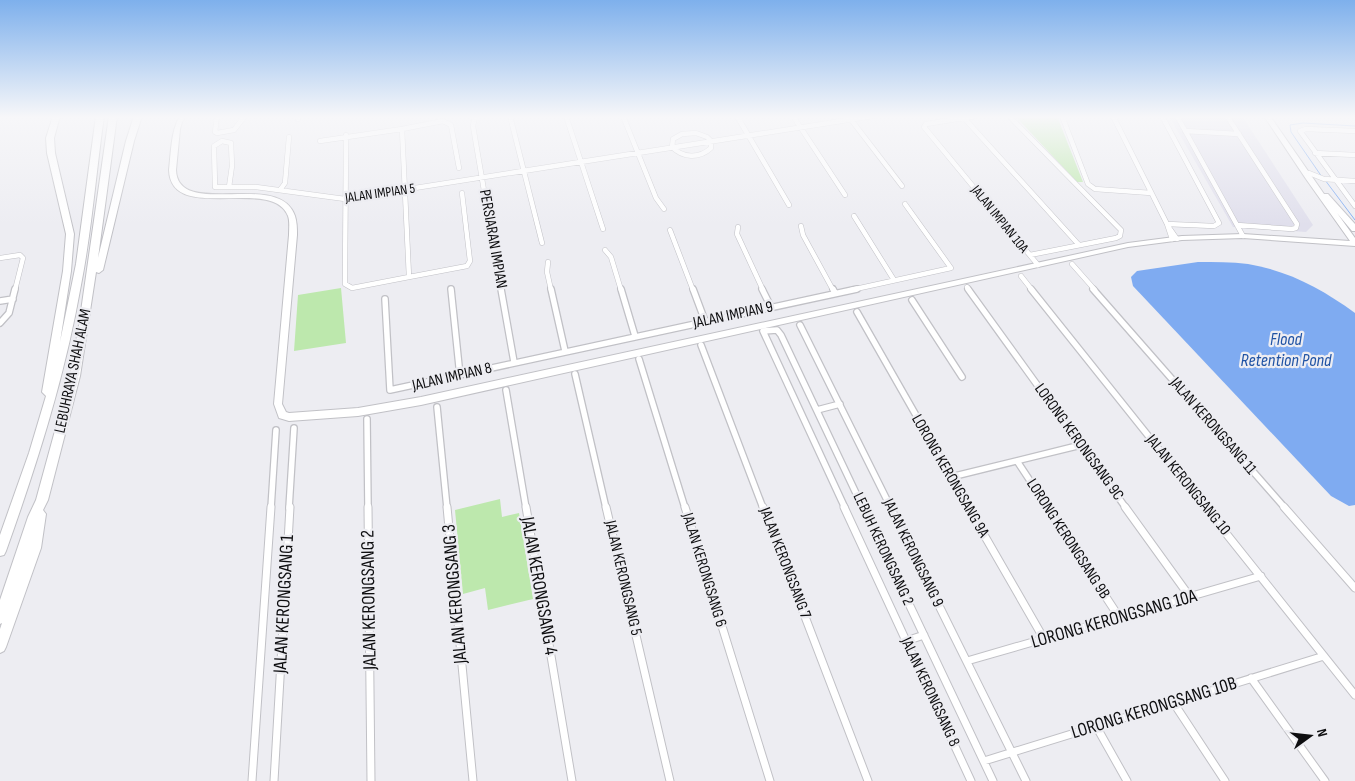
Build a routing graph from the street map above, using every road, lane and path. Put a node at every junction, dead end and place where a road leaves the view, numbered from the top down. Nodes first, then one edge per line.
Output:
1 (51, 152) edge
2 (95, 152) edge
3 (108, 152) edge
4 (127, 152) edge
5 (175, 152) edge
6 (214, 152) edge
7 (232, 152) edge
8 (288, 152) edge
9 (346, 152) edge
10 (403, 152) edge
11 (456, 152) edge
12 (478, 152) edge
13 (519, 152) edge
14 (579, 152) edge
15 (641, 152) edge
16 (677, 152) edge
17 (705, 152) edge
18 (758, 152) edge
19 (817, 152) edge
20 (876, 152) edge
21 (945, 152) edge
22 (995, 152) edge
23 (1045, 152) edge
24 (1076, 152) edge
25 (1131, 152) edge
26 (1181, 152) edge
27 (1196, 152) edge
28 (1251, 152) edge
29 (1293, 152) edge
30 (1295, 152) edge
31 (638, 153) junction
32 (1315, 153) joint
33 (1355, 155) edge
34 (582, 162) junction
35 (459, 168) dead end
36 (524, 171) junction
37 (482, 177) junction
38 (1312, 178) junction
39 (1325, 179) junction
40 (1336, 180) junction
41 (1355, 181) edge
42 (902, 186) dead end
43 (229, 187) junction
44 (280, 190) junction
45 (404, 190) junction
46 (462, 193) dead end
47 (1151, 193) junction
48 (845, 195) dead end
49 (345, 199) junction
50 (905, 204) dead end
51 (788, 205) dead end
52 (1355, 206) edge
53 (664, 209) dead end
54 (854, 216) dead end
55 (1167, 225) junction
56 (1237, 225) junction
57 (801, 226) dead end
58 (738, 227) dead end
59 (1353, 227) edge
60 (1343, 228) junction
61 (603, 229) dead end
62 (670, 230) dead end
63 (1355, 233) edge
64 (1243, 236) junction
65 (1174, 239) junction
66 (1322, 242) junction
67 (542, 243) dead end
68 (1355, 244) edge
69 (1079, 245) junction
70 (605, 250) dead end
71 (1355, 253) edge
72 (1030, 255) junction
73 (0, 258) edge
74 (548, 262) dead end
75 (1038, 264) junction
76 (1072, 264) dead end
77 (1021, 276) dead end
78 (409, 277) junction
79 (894, 280) junction
80 (451, 288) dead end
81 (967, 288) dead end
82 (835, 293) junction
83 (13, 299) junction
84 (384, 299) dead end
85 (912, 300) dead end
86 (0, 301) edge
87 (771, 307) junction
88 (857, 312) dead end
89 (705, 321) junction
90 (0, 323) edge
91 (84, 325) junction
92 (800, 325) dead end
93 (763, 331) joint
94 (635, 336) junction
95 (701, 345) dead end
96 (565, 351) junction
97 (639, 359) dead end
98 (514, 362) junction
99 (575, 374) dead end
100 (460, 376) junction
101 (962, 377) dead end
102 (506, 390) dead end
103 (840, 404) junction
104 (437, 407) dead end
105 (817, 410) junction
106 (367, 419) dead end
107 (294, 428) dead end
108 (276, 430) dead end
109 (39, 439) junction
110 (1081, 445) junction
111 (1017, 461) junction
112 (951, 477) junction
113 (42, 500) junction
114 (11, 522) junction
115 (0, 541) edge
116 (0, 551) edge
117 (1260, 576) junction
118 (1355, 588) edge
119 (1190, 597) junction
120 (1119, 617) junction
121 (0, 618) edge
122 (924, 634) junction
123 (1044, 639) junction
124 (906, 640) junction
125 (0, 647) edge
126 (1324, 656) junction
127 (967, 661) junction
128 (1251, 678) junction
129 (1355, 695) edge
130 (1173, 702) junction
131 (1096, 726) junction
132 (1012, 752) junction
133 (984, 761) junction
134 (252, 781) edge
135 (274, 781) edge
136 (371, 781) edge
137 (473, 781) edge
138 (572, 781) edge
139 (670, 781) edge
140 (770, 781) edge
141 (868, 781) edge
142 (971, 781) edge
143 (993, 781) edge
144 (1026, 781) edge
145 (1127, 781) edge
146 (1225, 781) edge
147 (1324, 781) edge

1 - 109 highway
2 - 109 highway, LEBUHRAYA SHAH ALAM
3 - 91 highway, LEBUHRAYA SHAH ALAM
4 - 91 highway
5 - 75 street
6 - 43 street, JALAN IMPIAN 5
7 - 43 street, JALAN IMPIAN 5
8 - 44 street
9 - 49 street
10 - 45 street
11 - 35 street
12 - 37 street, PERSIARAN IMPIAN
13 - 36 street
14 - 34 street
15 - 31 street, JALAN IMPIAN 5
16 - 17 street
18 - 51 street
19 - 48 street
20 - 42 street
21 - 72 street, JALAN IMPIAN 10A
22 - 69 street
23 - 69 street
24 - 47 street
25 - 47 street
26 - 55 street
27 - 56 street
28 - 56 street
29 - 38 street
30 - 38 street
31 - 34 street, JALAN IMPIAN 5
31 - 53 street
32 - 33 street
32 - 40 street
34 - 36 street, JALAN IMPIAN 5
34 - 61 street
36 - 37 street, JALAN IMPIAN 5
36 - 67 street
37 - 45 street, JALAN IMPIAN 5
37 - 98 street, PERSIARAN IMPIAN
38 - 39 street
38 - 39 street
38 - 59 street
38 - 60 street
39 - 40 street
40 - 41 street
40 - 52 street
43 - 44 street, JALAN IMPIAN 5
44 - 49 street, JALAN IMPIAN 5
45 - 49 street, JALAN IMPIAN 5
45 - 78 street
46 - 78 street
47 - 55 street
49 - 78 street
50 - 79 street, JALAN IMPIAN 9
54 - 79 street
55 - 65 street
56 - 64 street
57 - 82 street
58 - 87 street
59 - 63 street
60 - 66 street
60 - 68 street
62 - 89 street
64 - 65 street
64 - 66 street
65 - 75 street
66 - 68 street
66 - 71 street
69 - 72 street
70 - 94 street
72 - 75 street, JALAN IMPIAN 10A
73 - 83 street
74 - 96 street
76 - 118 street, JALAN KERONGSANG 11
77 - 117 street, JALAN KERONGSANG 10
79 - 82 street, JALAN IMPIAN 9
80 - 100 street
81 - 110 street, LORONG KERONGSANG 9C
82 - 87 street, JALAN IMPIAN 9
83 - 86 street
83 - 90 street
84 - 100 street, JALAN IMPIAN 8
85 - 101 street
87 - 89 street, JALAN IMPIAN 9
88 - 112 street, LORONG KERONGSANG 9A
89 - 94 street, JALAN IMPIAN 9
91 - 113 highway, LEBUHRAYA SHAH ALAM
92 - 103 street, JALAN KERONGSANG 9
93 - 105 street, LEBUH KERONGSANG 2
93 - 124 street, JALAN KERONGSANG 8
94 - 96 street, JALAN IMPIAN 9
95 - 141 street, JALAN KERONGSANG 7
96 - 98 street, JALAN IMPIAN 9
97 - 140 street, JALAN KERONGSANG 6
98 - 100 street, JALAN IMPIAN 8
99 - 139 street, JALAN KERONGSANG 5
102 - 138 street, JALAN KERONGSANG 4
103 - 105 street
103 - 127 street, JALAN KERONGSANG 9
104 - 137 street, JALAN KERONGSANG 3
105 - 122 street, LEBUH KERONGSANG 2
106 - 136 street, JALAN KERONGSANG 2
107 - 135 street, JALAN KERONGSANG 1
108 - 134 street
109 - 114 highway, LEBUHRAYA SHAH ALAM
110 - 111 street
110 - 119 street, LORONG KERONGSANG 9C
111 - 112 street
111 - 120 street, LORONG KERONGSANG 9B
112 - 123 street, LORONG KERONGSANG 9A
113 - 121 highway, LEBUHRAYA SHAH ALAM
113 - 125 highway
114 - 115 highway
114 - 116 highway, LEBUHRAYA SHAH ALAM
117 - 119 street, LORONG KERONGSANG 10A
117 - 126 street, JALAN KERONGSANG 10
119 - 120 street, LORONG KERONGSANG 10A
120 - 123 street, LORONG KERONGSANG 10A
122 - 124 street
122 - 133 street, LEBUH KERONGSANG 2
123 - 127 street, LORONG KERONGSANG 10A
124 - 142 street, JALAN KERONGSANG 8
126 - 128 street, LORONG KERONGSANG 10B
126 - 129 street, JALAN KERONGSANG 10
127 - 132 street, JALAN KERONGSANG 9
128 - 130 street, LORONG KERONGSANG 10B
128 - 147 street
130 - 131 street, LORONG KERONGSANG 10B
130 - 146 street
131 - 132 street, LORONG KERONGSANG 10B
131 - 145 street
132 - 133 street, LORONG KERONGSANG 10B
132 - 144 street, JALAN KERONGSANG 9
133 - 143 street, LEBUH KERONGSANG 2

